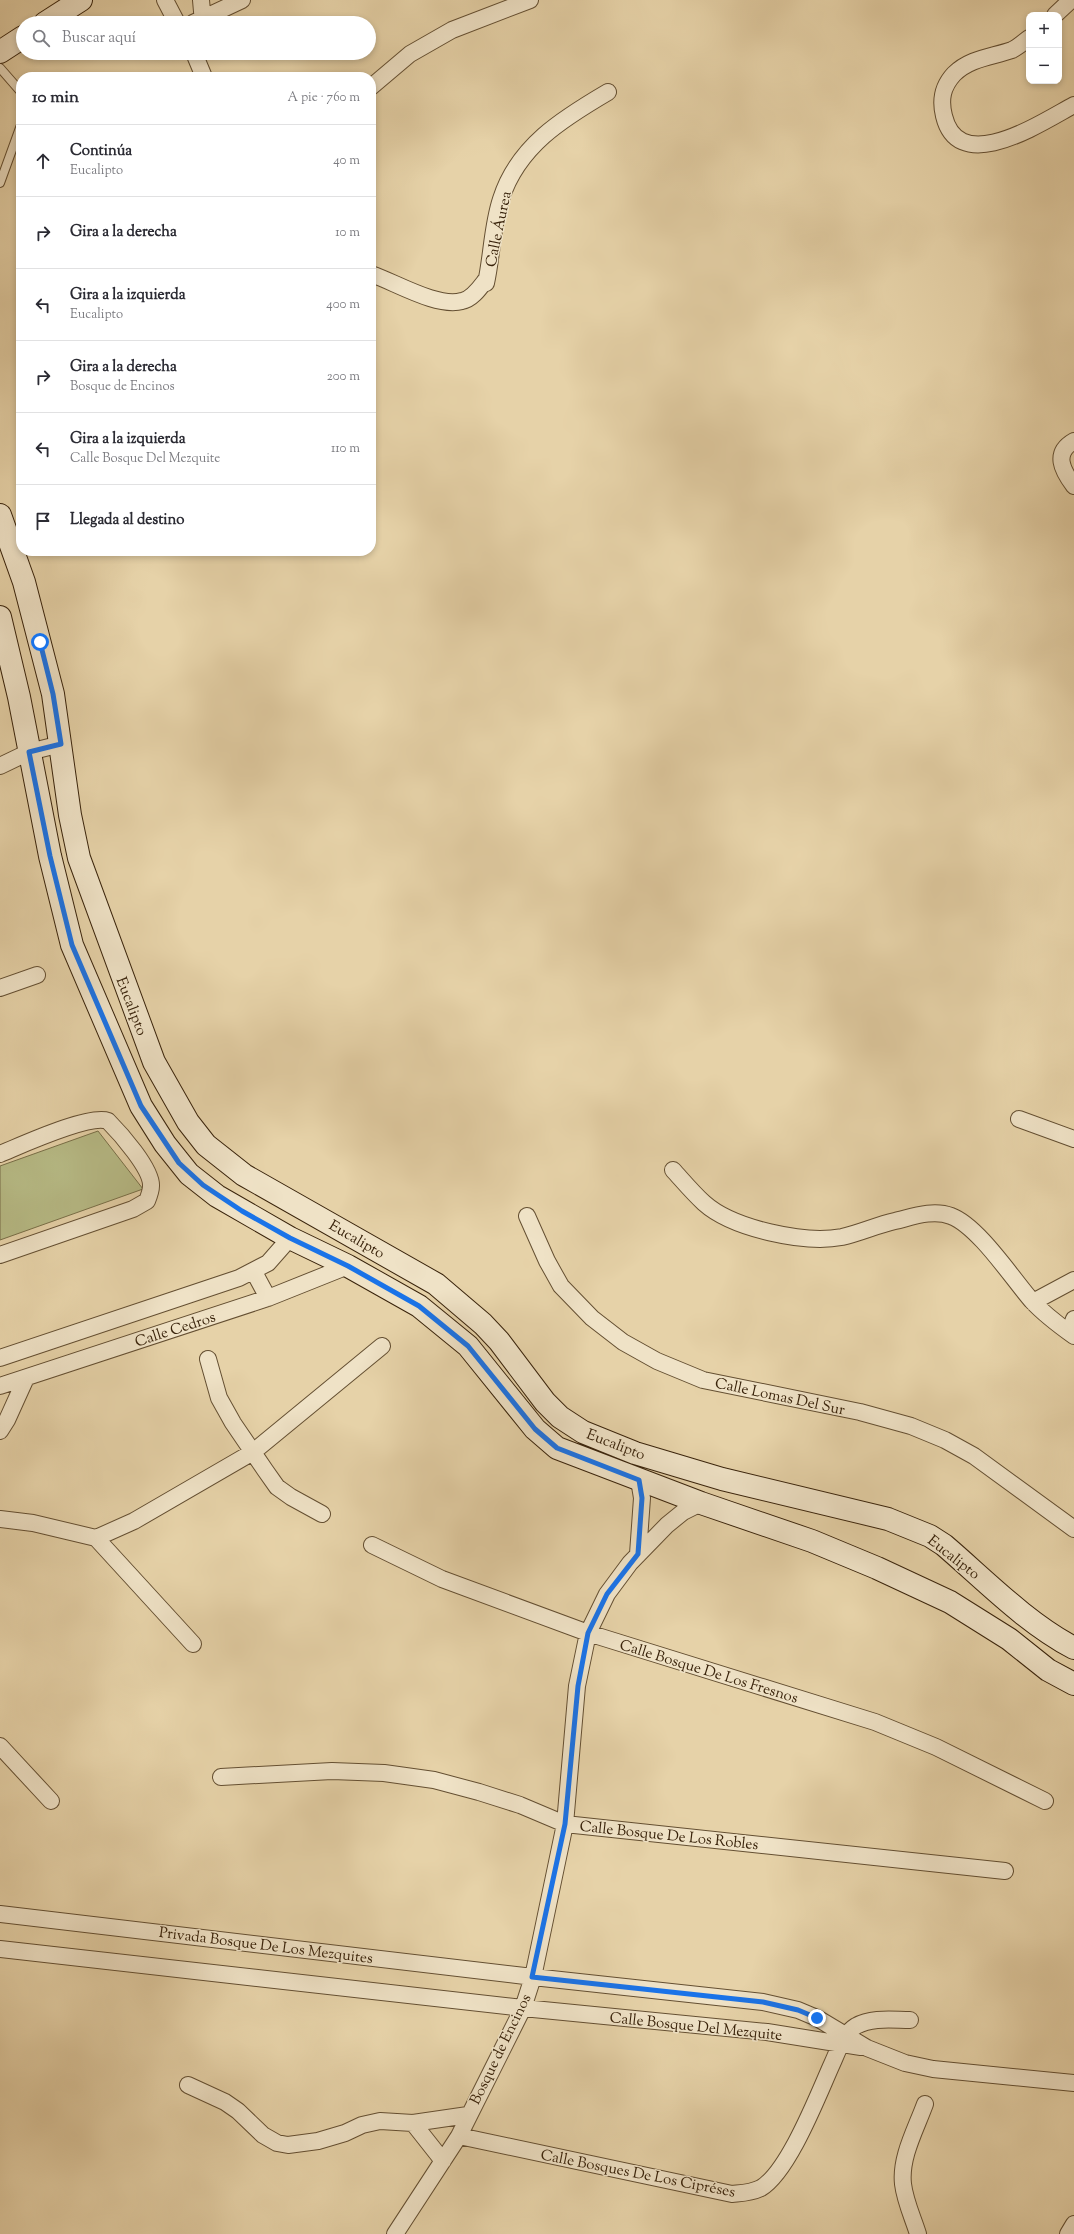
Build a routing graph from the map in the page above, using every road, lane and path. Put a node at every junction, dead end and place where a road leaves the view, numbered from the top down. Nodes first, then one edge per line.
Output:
1 (82, 0) edge
2 (165, 0) edge
3 (201, 0) edge
4 (242, 0) edge
5 (530, 0) edge
6 (1071, 0) edge
7 (1058, 12) edge
8 (56, 16) edge
9 (173, 16) edge
10 (200, 16) edge
11 (210, 16) edge
12 (1026, 40) edge
13 (16, 42) edge
14 (0, 52) edge
15 (199, 60) edge
16 (0, 68) edge
17 (203, 72) edge
18 (376, 82) edge
19 (16, 86) edge
20 (608, 92) dead end
21 (1074, 105) edge
22 (16, 139) edge
23 (0, 183) edge
24 (376, 276) edge
25 (1074, 441) edge
26 (1074, 486) edge
27 (0, 515) edge
28 (0, 617) edge
29 (61, 744) junction
30 (29, 752) junction
31 (0, 766) edge
32 (37, 975) dead end
33 (0, 988) edge
34 (129, 999) junction
35 (98, 1007) junction
36 (1019, 1119) dead end
37 (1074, 1139) edge
38 (0, 1154) edge
39 (673, 1170) dead end
40 (527, 1216) dead end
41 (290, 1238) junction
42 (0, 1255) edge
43 (348, 1266) junction
44 (254, 1272) junction
45 (1074, 1280) edge
46 (268, 1298) junction
47 (1033, 1302) junction
48 (1072, 1329) edge
49 (382, 1346) dead end
50 (0, 1358) edge
51 (208, 1359) dead end
52 (26, 1378) junction
53 (0, 1386) edge
54 (0, 1431) edge
55 (253, 1452) junction
56 (639, 1480) junction
57 (701, 1503) junction
58 (322, 1514) dead end
59 (0, 1519) edge
60 (1074, 1529) edge
61 (96, 1538) junction
62 (372, 1545) dead end
63 (638, 1554) junction
64 (588, 1633) junction
65 (193, 1644) dead end
66 (1074, 1648) edge
67 (1074, 1684) edge
68 (0, 1746) edge
69 (221, 1777) dead end
70 (51, 1801) dead end
71 (1045, 1801) dead end
72 (565, 1824) junction
73 (1005, 1871) dead end
74 (0, 1914) edge
75 (0, 1949) edge
76 (532, 1977) junction
77 (523, 2008) junction
78 (910, 2020) dead end
79 (844, 2040) junction
80 (1074, 2083) edge
81 (188, 2085) dead end
82 (925, 2104) dead end
83 (468, 2115) junction
84 (413, 2123) junction
85 (459, 2136) junction
86 (443, 2161) junction
87 (1074, 2224) edge
88 (395, 2234) edge
89 (918, 2234) edge
90 (1068, 2234) edge

1 - 8 street
2 - 9 street
3 - 10 street
4 - 11 street
5 - 18 street
6 - 7 street
12 - 21 street
13 - 14 street
15 - 17 street
16 - 19 lane
20 - 24 street, Calle Áurea
22 - 23 lane
25 - 26 street
27 - 29 street, Eucalipto
28 - 30 street, Eucalipto
29 - 30 street
29 - 34 street, Eucalipto
30 - 31 street
30 - 35 street, Eucalipto
32 - 33 street
34 - 35 street
34 - 66 street, Eucalipto
35 - 41 street, Eucalipto
36 - 37 street
38 - 42 street
39 - 47 street
40 - 60 street, Calle Lomas Del Sur
41 - 43 street, Eucalipto
41 - 44 street, Calle Cedros
43 - 46 street, Calle Cedros
43 - 56 street, Eucalipto
44 - 46 street
44 - 50 street, Calle Cedros
45 - 47 street
46 - 52 street, Calle Cedros
47 - 48 street
49 - 55 street
51 - 55 street
52 - 53 street, Calle Cedros
52 - 54 street
55 - 58 street
55 - 61 street
56 - 57 street, Eucalipto
56 - 63 street
57 - 63 street, Bosque de Encinos
57 - 67 street, Eucalipto
59 - 61 street
61 - 65 street
62 - 64 street, Calle Bosque De Los Fresnos
63 - 64 street, Bosque de Encinos
64 - 71 street, Calle Bosque De Los Fresnos
64 - 72 street, Bosque de Encinos
68 - 70 street
69 - 72 street, Calle Bosque De Los Robles
72 - 73 street, Calle Bosque De Los Robles
72 - 76 street, Bosque de Encinos
74 - 76 street, Privada Bosque De Los Mezquites
75 - 77 street
76 - 77 street, Bosque de Encinos
76 - 79 street, Calle Bosque Del Mezquite
77 - 79 street, Calle Bosque Del Mezquite
77 - 83 street, Bosque de Encinos
78 - 79 street
79 - 80 street, Calle Bosque Del Mezquite
79 - 85 street, Calle Bosques De Los Cipréses
81 - 84 street
82 - 89 street
83 - 84 street
83 - 85 street, Bosque de Encinos
84 - 86 street
85 - 86 street, Bosque de Encinos
86 - 88 street, Bosque de Encinos
87 - 90 street

